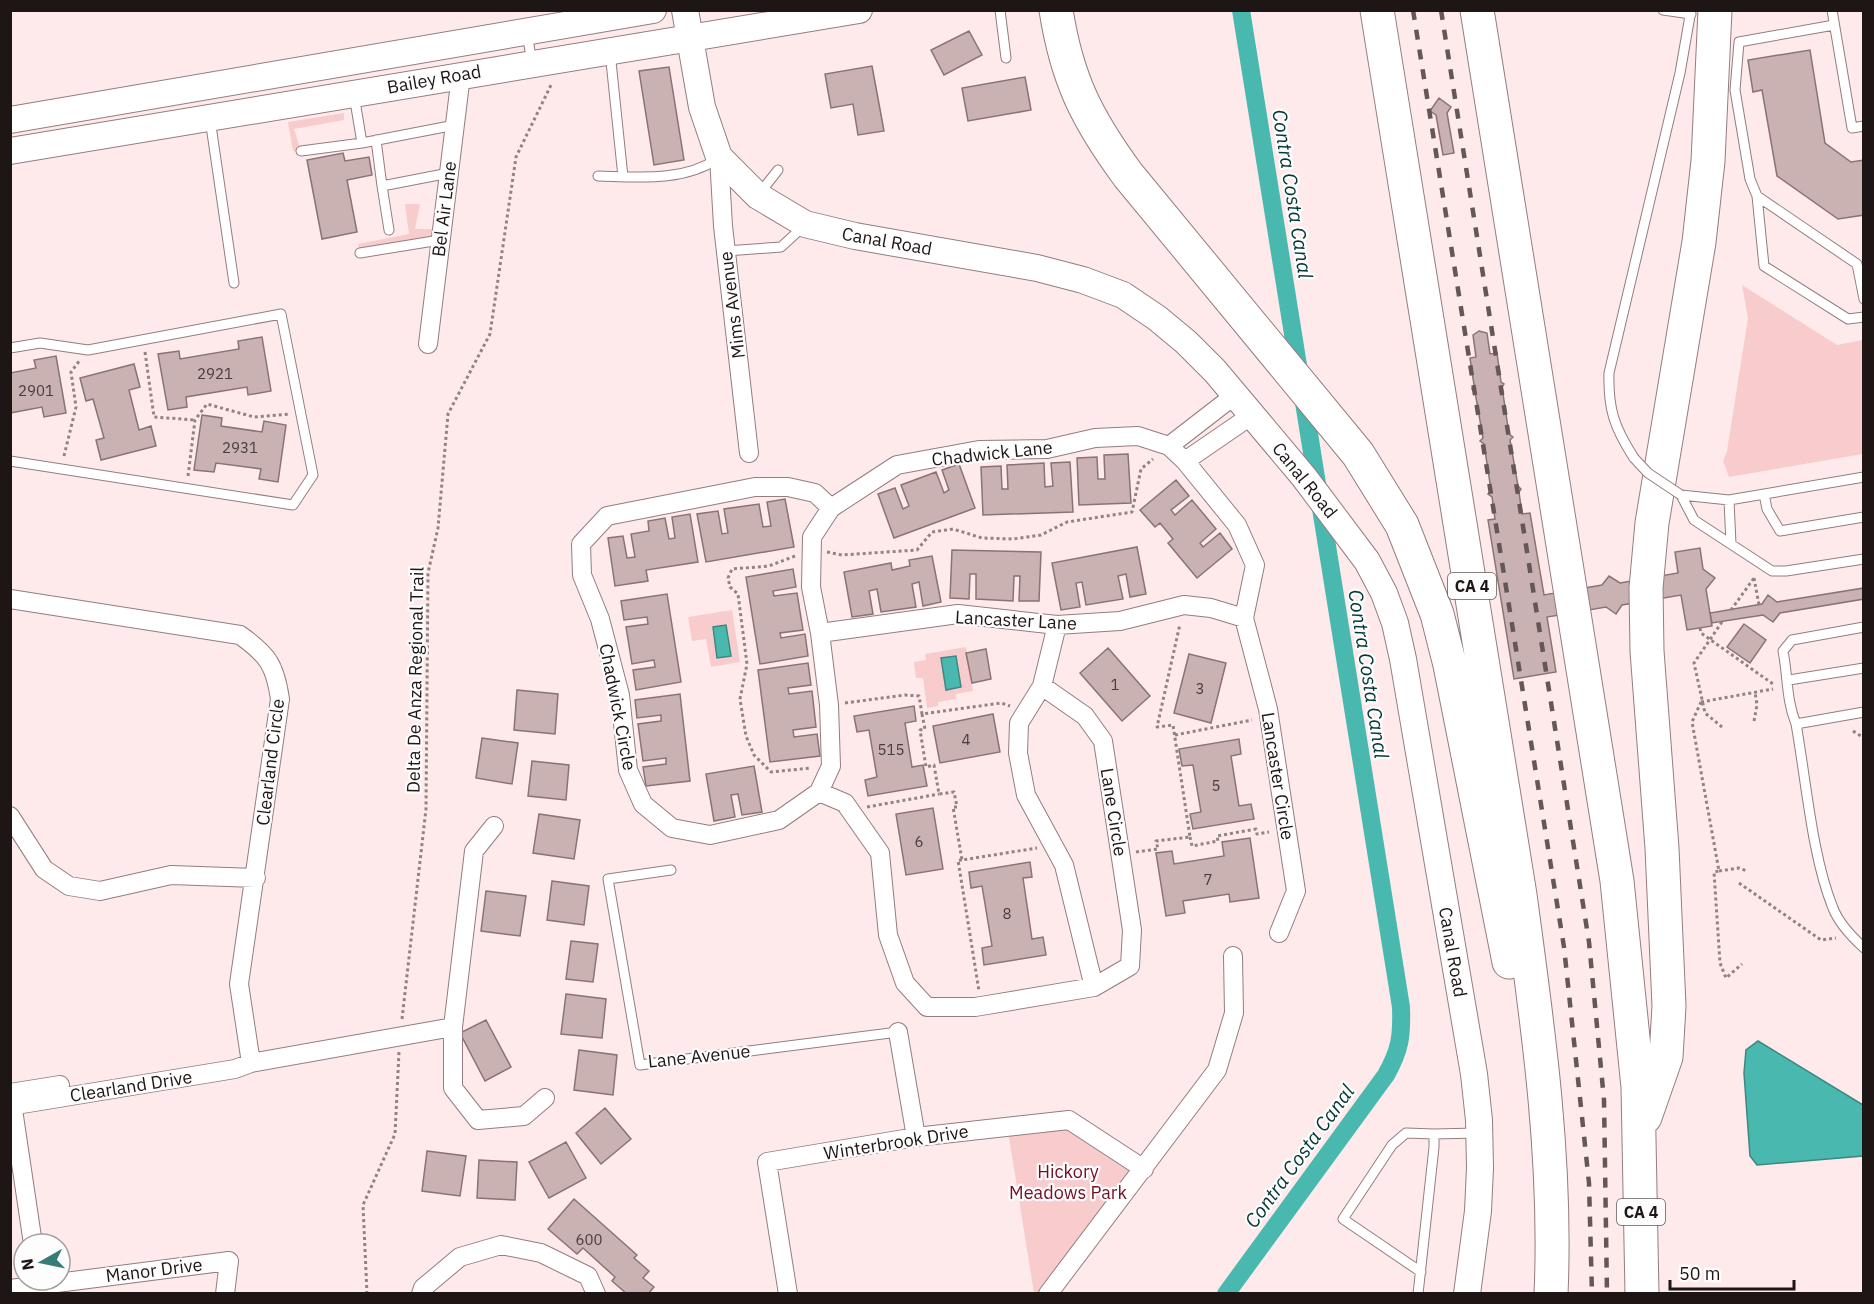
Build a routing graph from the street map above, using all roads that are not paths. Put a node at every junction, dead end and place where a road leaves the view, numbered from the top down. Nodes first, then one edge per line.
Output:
1 (653, 10) edge
2 (685, 10) edge
3 (859, 10) edge
4 (1000, 10) edge
5 (1056, 10) edge
6 (1377, 10) edge
7 (1477, 10) edge
8 (1663, 10) edge
9 (1832, 10) edge
10 (1699, 12) edge
11 (1834, 25) junction
12 (527, 32) junction
13 (688, 38) junction
14 (610, 50) junction
15 (1006, 58) dead end
16 (532, 63) junction
17 (461, 75) junction
18 (353, 93) junction
19 (210, 117) junction
20 (10, 120) edge
21 (455, 125) junction
22 (1863, 126) edge
23 (376, 140) junction
24 (362, 142) junction
25 (10, 151) edge
26 (302, 151) dead end
27 (719, 157) junction
28 (778, 171) dead end
29 (449, 173) junction
30 (598, 176) dead end
31 (623, 177) junction
32 (382, 186) junction
33 (758, 196) junction
34 (1757, 196) junction
35 (805, 224) junction
36 (389, 230) dead end
37 (440, 240) junction
38 (726, 251) junction
39 (360, 253) dead end
40 (234, 283) dead end
41 (1863, 299) edge
42 (1863, 317) edge
43 (428, 344) dead end
44 (10, 348) edge
45 (1235, 395) junction
46 (1252, 415) junction
47 (1169, 446) junction
48 (749, 453) dead end
49 (1185, 460) junction
50 (10, 461) edge
51 (1863, 477) edge
52 (1764, 494) junction
53 (1681, 495) junction
54 (1729, 500) junction
55 (831, 508) junction
56 (1863, 517) edge
57 (1731, 544) junction
58 (1863, 559) edge
59 (10, 599) edge
60 (1244, 618) junction
61 (1057, 625) junction
62 (1863, 627) edge
63 (820, 633) junction
64 (1863, 668) edge
65 (1789, 680) junction
66 (1042, 686) junction
67 (1863, 712) edge
68 (1796, 724) junction
69 (819, 792) junction
70 (10, 816) edge
71 (494, 826) dead end
72 (672, 870) dead end
73 (256, 878) junction
74 (1279, 933) dead end
75 (1863, 948) edge
76 (1233, 956) dead end
77 (1094, 987) junction
78 (453, 1026) junction
79 (898, 1032) joint
80 (251, 1062) junction
81 (545, 1098) dead end
82 (11, 1100) edge
83 (1641, 1130) junction
84 (1479, 1132) junction
85 (1434, 1134) junction
86 (916, 1137) junction
87 (1549, 1155) junction
88 (1144, 1169) junction
89 (31, 1232) edge
90 (1421, 1272) junction
91 (72, 1282) edge
92 (225, 1293) edge
93 (421, 1293) edge
94 (596, 1293) edge
95 (788, 1293) edge
96 (1048, 1293) edge
97 (1418, 1293) edge
98 (1467, 1293) edge
99 (1551, 1293) edge
100 (1642, 1293) edge

1 - 12 street, Bailey Road
2 - 13 street, Canal Road
3 - 13 street, Bailey Road
4 - 15 lane
5 - 87 highway
6 - 87 highway, CA 4
7 - 83 highway, CA 4
8 - 10 lane
9 - 11 lane
10 - 53 lane, bridge
10 - 83 highway
11 - 22 lane
11 - 34 lane
12 - 16 lane
12 - 20 street, Bailey Road
13 - 14 street, Bailey Road
13 - 27 street, Canal Road
14 - 16 street, Bailey Road
14 - 31 lane
16 - 17 street, Bailey Road
17 - 18 street, Bailey Road
17 - 21 street, Bel Air Lane
18 - 19 street, Bailey Road
18 - 24 lane
19 - 25 street, Bailey Road
19 - 40 lane
21 - 23 lane
21 - 29 street, Bel Air Lane
23 - 24 lane
23 - 32 lane
24 - 26 lane
27 - 31 lane
27 - 33 street, Canal Road
27 - 38 street, Mims Avenue
28 - 33 lane
29 - 32 lane
29 - 37 street, Bel Air Lane
30 - 31 lane
32 - 36 lane
33 - 35 street, Canal Road
34 - 41 lane
34 - 42 lane
35 - 38 lane
35 - 45 street, Canal Road
37 - 39 lane
37 - 43 street, Bel Air Lane
38 - 48 street, Mims Avenue
44 - 50 lane
45 - 46 street, Canal Road
45 - 47 street
46 - 49 street
46 - 84 street, Canal Road
47 - 49 street, Chadwick Lane
47 - 55 street, Chadwick Lane
49 - 60 street, Chadwick Lane
51 - 52 lane
52 - 54 lane
52 - 56 lane
53 - 54 lane
53 - 57 lane
54 - 57 lane
55 - 63 street, Chadwick Lane
55 - 69 street, Chadwick Circle
57 - 58 lane
59 - 73 street, Clearland Circle
60 - 61 street, Lancaster Lane
60 - 74 street, Lancaster Circle
61 - 63 street, Lancaster Lane
61 - 66 street
62 - 65 lane
63 - 69 street, Chadwick Lane
64 - 65 lane
65 - 68 lane
66 - 77 street
66 - 77 street, Lane Circle
67 - 68 lane
68 - 75 lane
69 - 77 street
70 - 73 street
71 - 78 street
72 - 79 lane, Lane Avenue
73 - 80 street, Clearland Circle
76 - 88 street
78 - 80 street, Clearland Drive
78 - 81 street
79 - 86 street
80 - 82 street, Clearland Drive
82 - 89 street
83 - 100 highway, CA 4
84 - 85 lane
84 - 98 street, Canal Road
85 - 90 lane
85 - 90 lane
86 - 88 street, Winterbrook Drive
86 - 95 street, Winterbrook Drive
87 - 99 highway, CA 4
88 - 96 street
90 - 97 lane
91 - 92 street, Manor Drive
93 - 94 street

